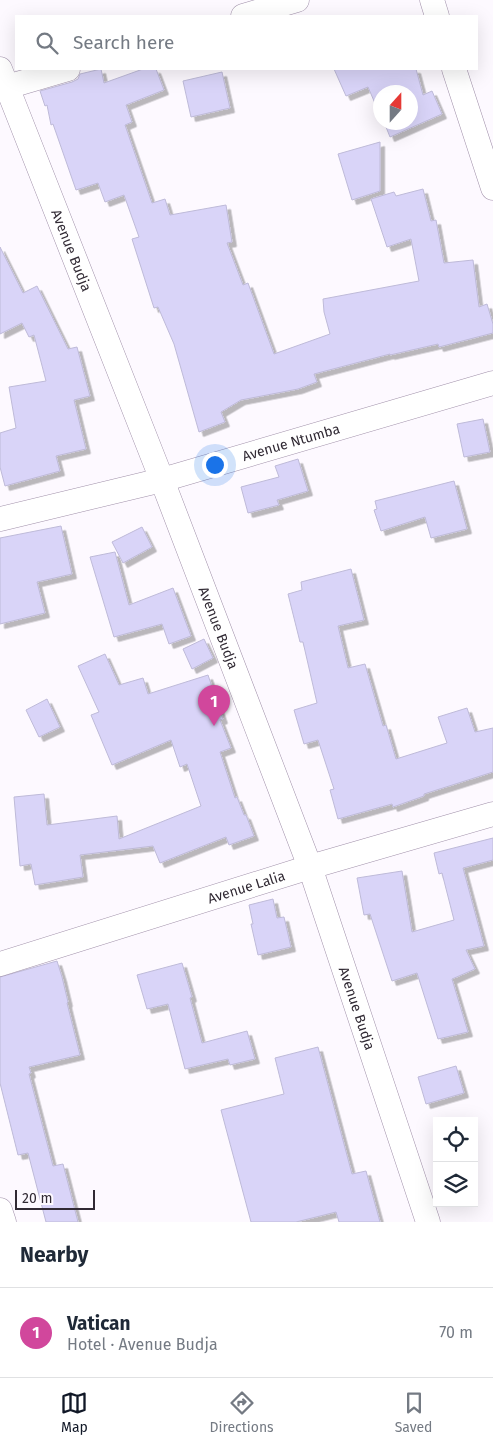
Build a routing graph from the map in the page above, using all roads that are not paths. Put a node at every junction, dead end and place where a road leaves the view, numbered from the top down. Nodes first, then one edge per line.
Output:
1 (297, 0) edge
2 (432, 0) edge
3 (246, 15) edge
4 (437, 15) edge
5 (63, 70) edge
6 (454, 70) edge
7 (2, 82) edge
8 (493, 188) edge
9 (493, 383) edge
10 (162, 480) junction
11 (0, 519) edge
12 (493, 814) edge
13 (310, 867) junction
14 (0, 964) edge
15 (0, 1210) edge
16 (4, 1222) edge
17 (428, 1222) edge

1 - 3 street
2 - 4 street
5 - 7 street
6 - 8 street
7 - 10 street, Avenue Budja
9 - 10 street, Avenue Ntumba
10 - 11 street, Avenue Ntumba
10 - 13 street, Avenue Budja
12 - 13 street, Avenue Lalia
13 - 14 street, Avenue Lalia
13 - 17 street, Avenue Budja
15 - 16 street

